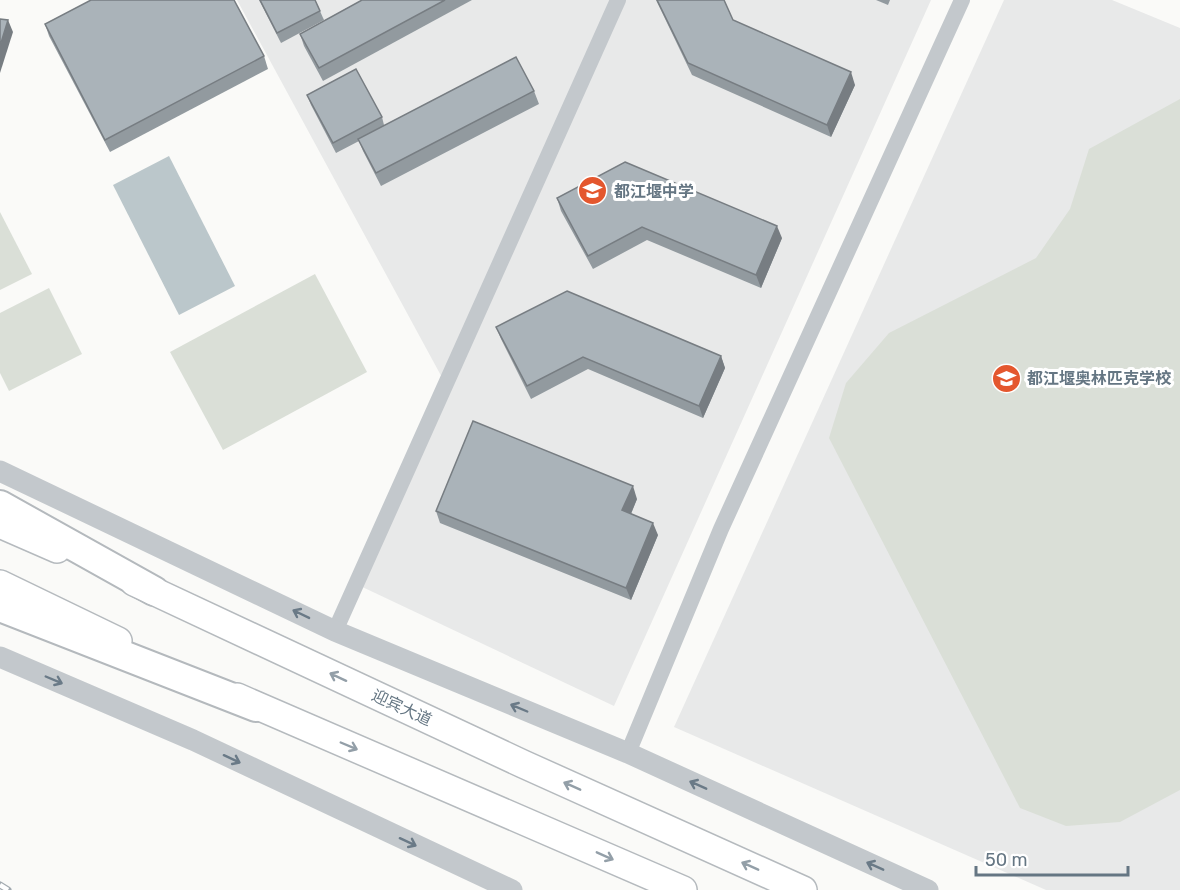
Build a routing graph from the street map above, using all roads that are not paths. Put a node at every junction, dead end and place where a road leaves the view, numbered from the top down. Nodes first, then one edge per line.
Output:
1 (618, 0) edge
2 (962, 0) edge
3 (0, 471) edge
4 (0, 505) edge
5 (0, 525) edge
6 (0, 584) edge
7 (154, 591) junction
8 (0, 607) edge
9 (335, 631) junction
10 (0, 657) edge
11 (256, 707) junction
12 (628, 753) junction
13 (512, 890) edge
14 (683, 890) edge
15 (803, 890) edge
16 (928, 890) edge

1 - 9 street
2 - 12 street
9 -> 3 street
4 - 7 highway
5 - 7 main road, 迎宾大道
6 - 11 main road
15 -> 7 main road, 迎宾大道
8 - 11 highway
12 -> 9 street
10 -> 13 street
11 -> 14 main road
16 -> 12 street

